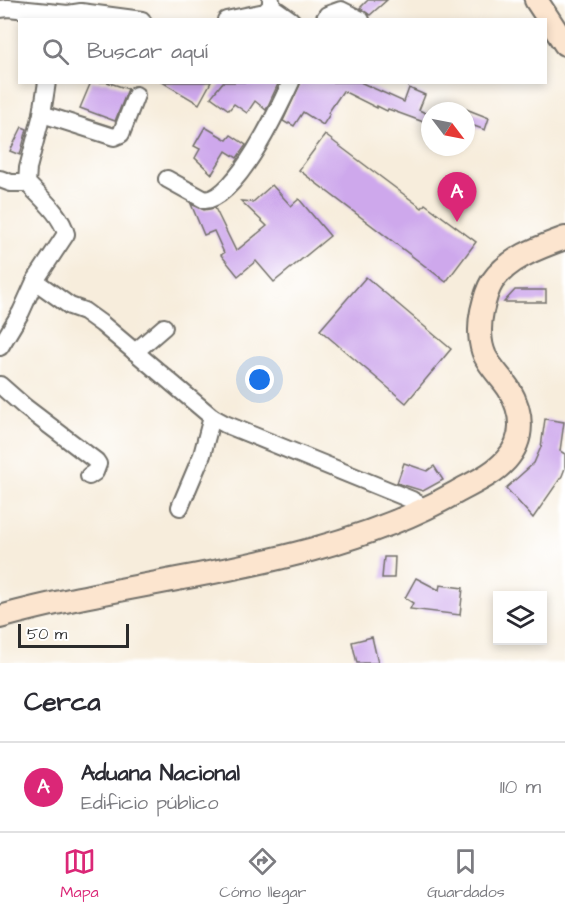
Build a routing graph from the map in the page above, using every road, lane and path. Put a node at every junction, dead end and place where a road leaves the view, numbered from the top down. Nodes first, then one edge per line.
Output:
1 (536, 0) edge
2 (271, 3) edge
3 (0, 9) edge
4 (65, 17) edge
5 (127, 18) edge
6 (236, 18) edge
7 (289, 18) edge
8 (325, 18) edge
9 (357, 18) edge
10 (565, 44) edge
11 (47, 84) edge
12 (290, 84) edge
13 (136, 94) dead end
14 (42, 114) junction
15 (0, 179) edge
16 (166, 179) dead end
17 (27, 183) junction
18 (565, 238) edge
19 (35, 281) junction
20 (164, 327) dead end
21 (0, 347) edge
22 (135, 352) junction
23 (0, 385) edge
24 (212, 417) junction
25 (89, 476) dead end
26 (180, 507) dead end
27 (427, 509) junction
28 (0, 617) edge

1 - 10 main road
2 - 6 street
2 - 7 street
3 - 4 street
4 - 5 street
8 - 9 street
11 - 14 street
12 - 16 street
13 - 14 street
14 - 17 street
15 - 17 street
17 - 19 street
18 - 27 main road
19 - 21 street
19 - 22 street
20 - 22 street
22 - 24 street
23 - 25 street
24 - 26 street
24 - 27 street
27 - 28 main road

